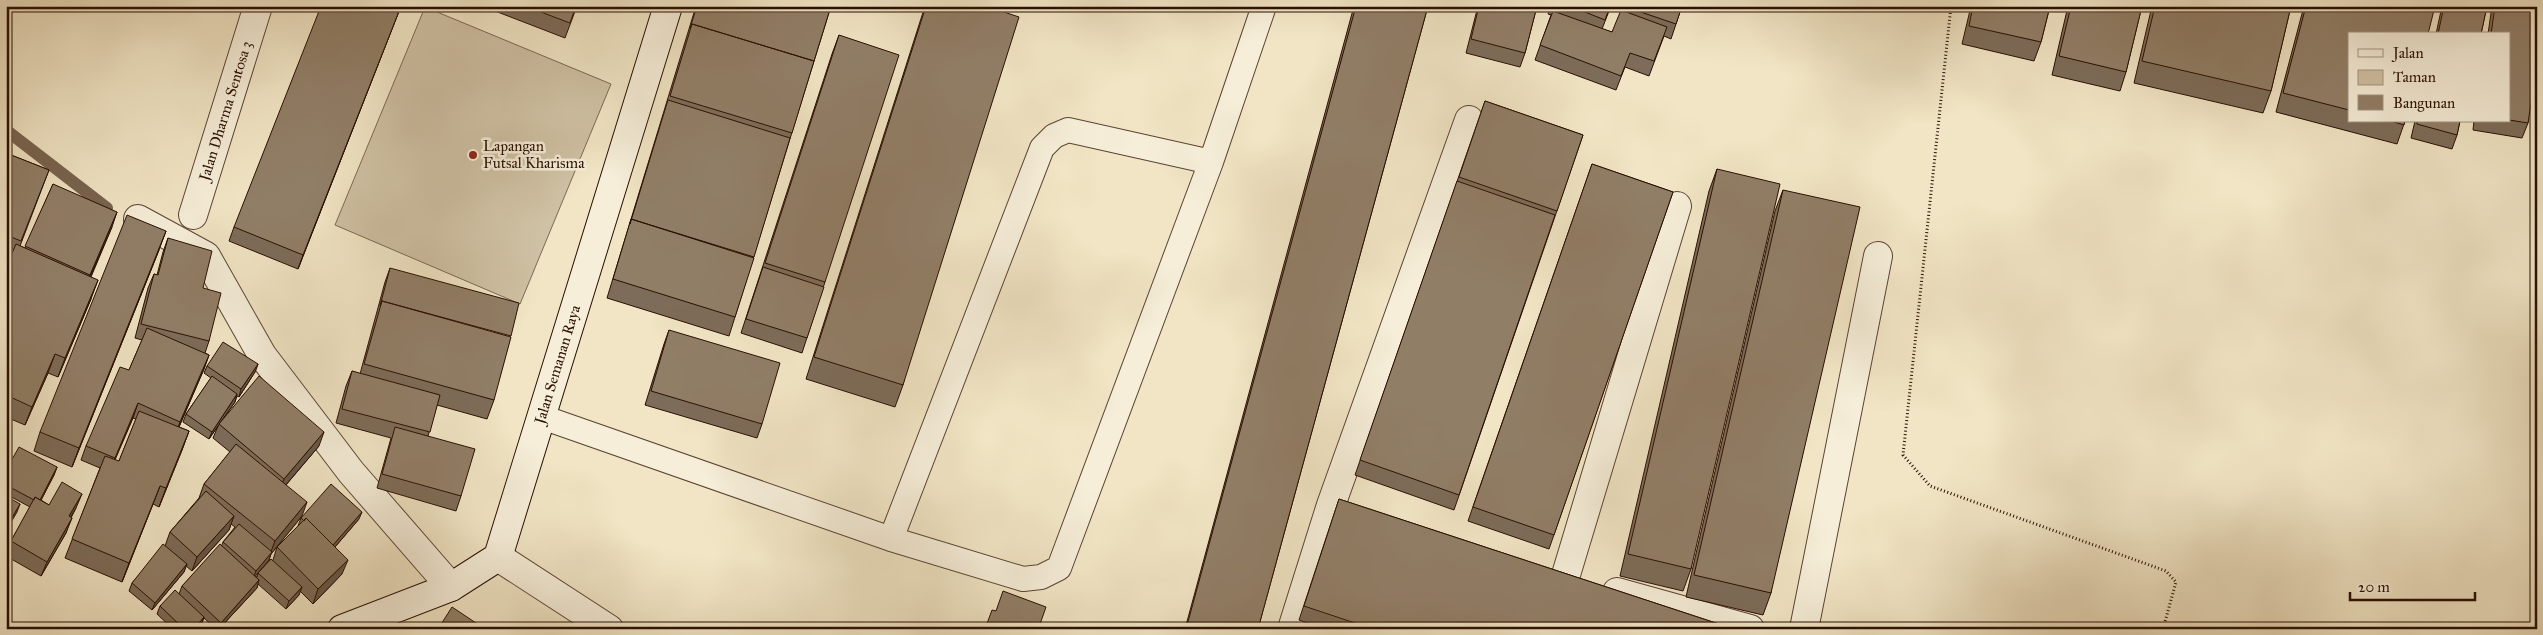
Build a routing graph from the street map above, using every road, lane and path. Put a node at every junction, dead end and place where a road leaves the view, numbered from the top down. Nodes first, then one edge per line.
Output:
1 (258, 6) edge
2 (668, 6) edge
3 (1264, 6) edge
4 (1951, 6) edge
5 (1469, 120) dead end
6 (1211, 162) junction
7 (1676, 206) dead end
8 (193, 215) dead end
9 (138, 219) edge
10 (1878, 256) dead end
11 (542, 417) junction
12 (1331, 505) junction
13 (1359, 513) edge
14 (891, 539) junction
15 (498, 557) junction
16 (1537, 569) edge
17 (1565, 578) junction
18 (451, 587) junction
19 (342, 629) edge
20 (609, 629) edge
21 (1292, 629) edge
22 (1750, 629) edge
23 (1804, 629) edge
24 (2163, 629) edge

1 - 8 street, Jalan Dharma Sentosa 3
2 - 11 street, Jalan Semanan Raya
3 - 6 lane
4 - 24 path
5 - 12 street
6 - 14 lane
6 - 14 lane
7 - 17 street
9 - 18 street
10 - 23 street
11 - 14 lane
11 - 15 street, Jalan Semanan Raya
12 - 13 street
12 - 21 street
15 - 18 street
15 - 20 street
16 - 17 street
17 - 22 street
18 - 19 street

